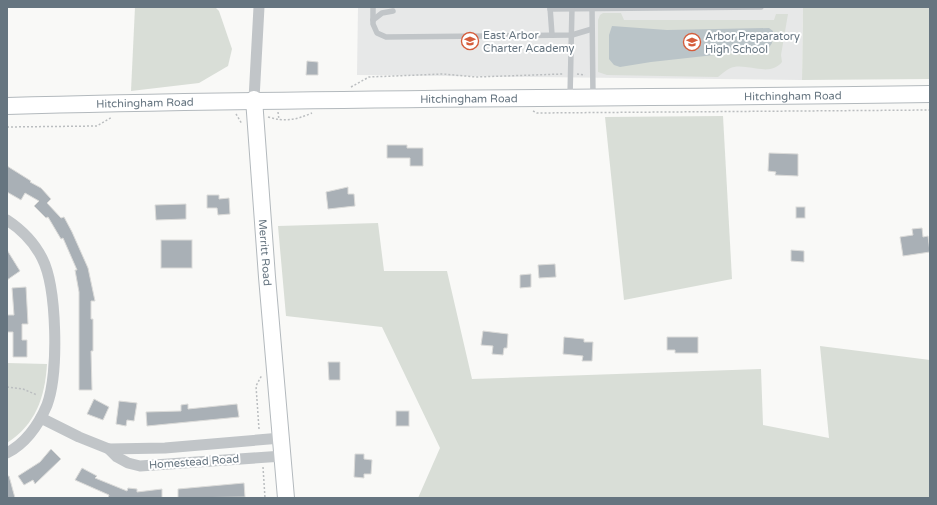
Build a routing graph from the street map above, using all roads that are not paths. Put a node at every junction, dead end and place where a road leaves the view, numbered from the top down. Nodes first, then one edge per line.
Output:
1 (259, 7) edge
2 (373, 7) edge
3 (761, 7) edge
4 (550, 8) edge
5 (572, 8) edge
6 (592, 8) edge
7 (615, 8) edge
8 (393, 11) dead end
9 (373, 20) junction
10 (592, 29) junction
11 (552, 35) junction
12 (572, 35) junction
13 (930, 94) edge
14 (570, 98) junction
15 (593, 98) junction
16 (254, 99) junction
17 (7, 106) edge
18 (7, 220) edge
19 (41, 418) junction
20 (281, 438) junction
21 (109, 449) junction
22 (7, 453) edge
23 (283, 456) junction
24 (286, 498) edge

1 - 16 street, Merritt Road
2 - 9 lane
3 - 7 lane
4 - 5 lane
4 - 11 lane
5 - 6 lane
5 - 12 lane
6 - 7 lane
6 - 10 lane
8 - 9 lane
9 - 11 lane
10 - 12 lane
10 - 15 lane
11 - 12 lane
12 - 14 lane
13 - 15 street, Hitchingham Road
14 - 15 street, Hitchingham Road
14 - 16 street, Hitchingham Road
16 - 17 street, Hitchingham Road
16 - 20 street, Merritt Road
18 - 19 street
19 - 21 street, Homestead Road
19 - 22 street
20 - 21 street, Homestead Road
20 - 23 street, Merritt Road
21 - 23 street, Homestead Road
23 - 24 street, Merritt Road

